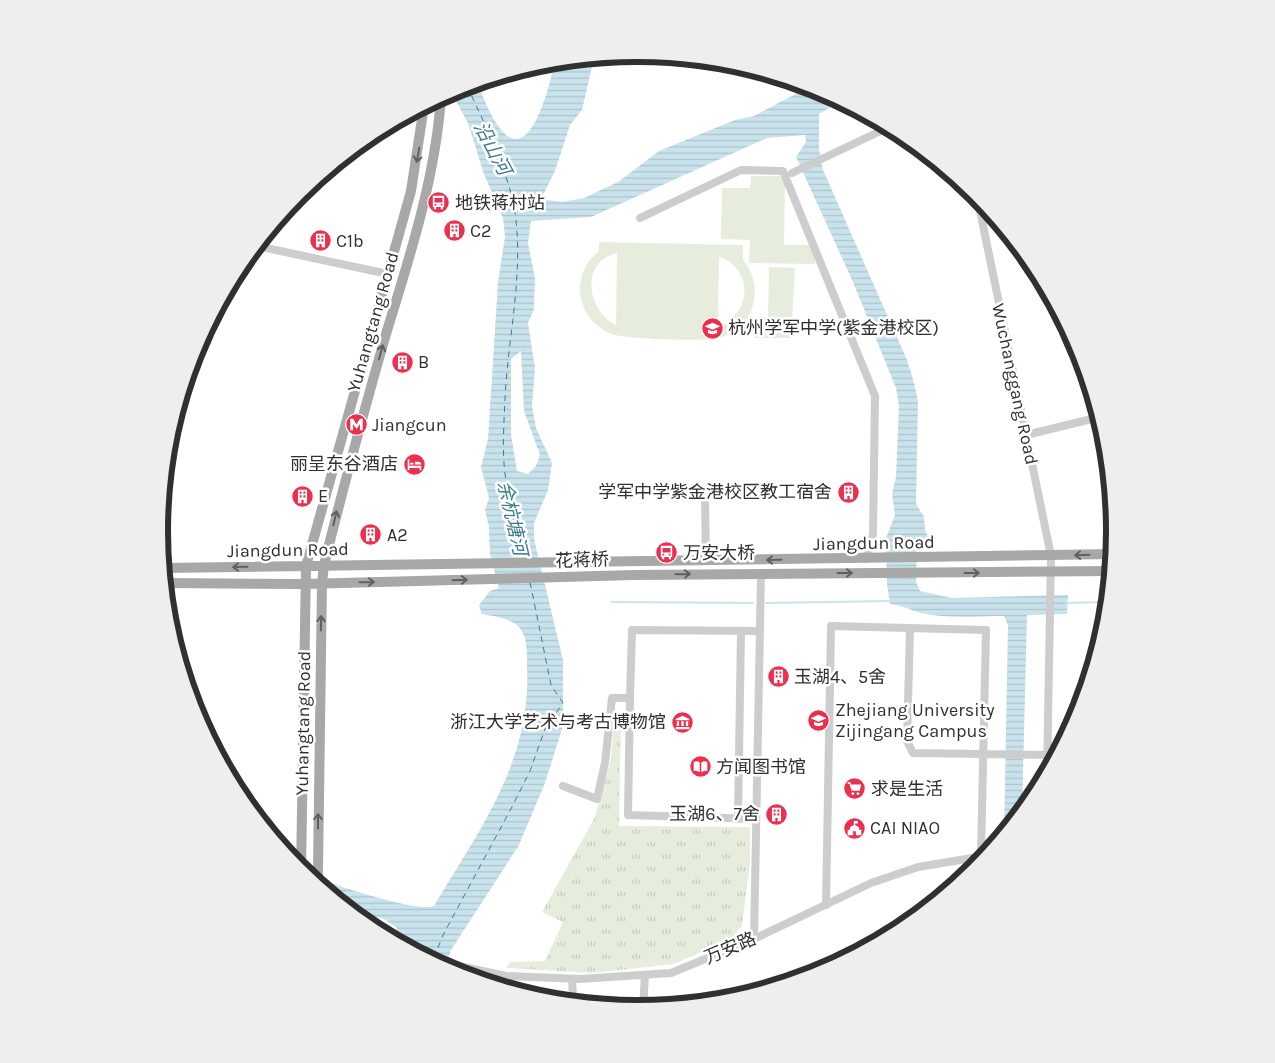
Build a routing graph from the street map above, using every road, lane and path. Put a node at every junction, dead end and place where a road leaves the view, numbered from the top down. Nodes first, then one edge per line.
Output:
1 (440, 106) edge
2 (423, 115) edge
3 (881, 131) edge
4 (795, 171) dead end
5 (981, 213) edge
6 (640, 218) dead end
7 (264, 247) edge
8 (388, 274) junction
9 (1093, 419) edge
10 (1026, 435) junction
11 (705, 497) dead end
12 (1105, 554) edge
13 (1051, 556) junction
14 (871, 559) junction
15 (706, 561) junction
16 (636, 562) joint
17 (324, 565) junction
18 (414, 565) joint
19 (306, 566) junction
20 (171, 568) edge
21 (1051, 572) junction
22 (1104, 572) edge
23 (761, 573) junction
24 (634, 575) joint
25 (412, 581) joint
26 (172, 583) edge
27 (322, 583) junction
28 (305, 584) junction
29 (910, 628) junction
30 (741, 631) junction
31 (759, 631) junction
32 (630, 698) junction
33 (1048, 755) junction
34 (982, 756) junction
35 (1048, 759) edge
36 (563, 786) dead end
37 (738, 819) junction
38 (756, 820) junction
39 (984, 847) edge
40 (974, 858) edge
41 (302, 859) edge
42 (318, 874) edge
43 (826, 905) junction
44 (754, 939) junction
45 (473, 971) edge
46 (645, 975) junction
47 (572, 979) junction
48 (573, 995) edge
49 (644, 1000) edge

17 -> 1 main road, Yuhangtang Road
2 -> 8 main road, Yuhangtang Road
3 - 4 street
5 - 10 street, Wuchanggang Road
6 - 14 street
7 - 8 street
8 - 19 main road, Yuhangtang Road
9 - 10 street
10 - 13 street, Wuchanggang Road
11 - 15 street
12 -> 13 main road, Jiangdun Road
13 - 14 main road, Jiangdun Road
13 - 21 street, Wuchanggang Road
14 -> 15 main road, Jiangdun Road
15 - 16 main road, Jiangdun Road
16 - 18 main road, 花蒋桥
17 - 18 main road, Jiangdun Road
17 - 19 main road, Jiangdun Road
17 - 27 main road, Yuhangtang Road
19 -> 20 main road, Jiangdun Road
19 - 28 main road, Yuhangtang Road
21 - 22 main road, Jiangdun Road
23 -> 21 main road, Jiangdun Road
21 - 33 street, Wuchanggang Road
24 -> 23 main road, Jiangdun Road
23 - 31 street
25 -> 24 main road, 花蒋桥
27 -> 25 main road, Jiangdun Road
26 - 28 main road, Jiangdun Road
27 - 28 main road, Jiangdun Road
42 -> 27 main road, Yuhangtang Road, bridge
28 - 41 main road, Yuhangtang Road
29 - 34 street
29 - 34 street
29 - 43 street
30 - 31 street
30 - 32 street
30 - 37 street
31 - 38 street
32 - 36 street
32 - 37 street
33 - 34 street
33 - 35 street, Wuchanggang Road
34 - 39 street
37 - 38 street
38 - 44 street
40 - 43 street, 万安路
43 - 44 street, 万安路
44 - 46 street, 万安路
45 - 47 street, 万安路
46 - 47 street, 万安路
46 - 49 street
47 - 48 street

